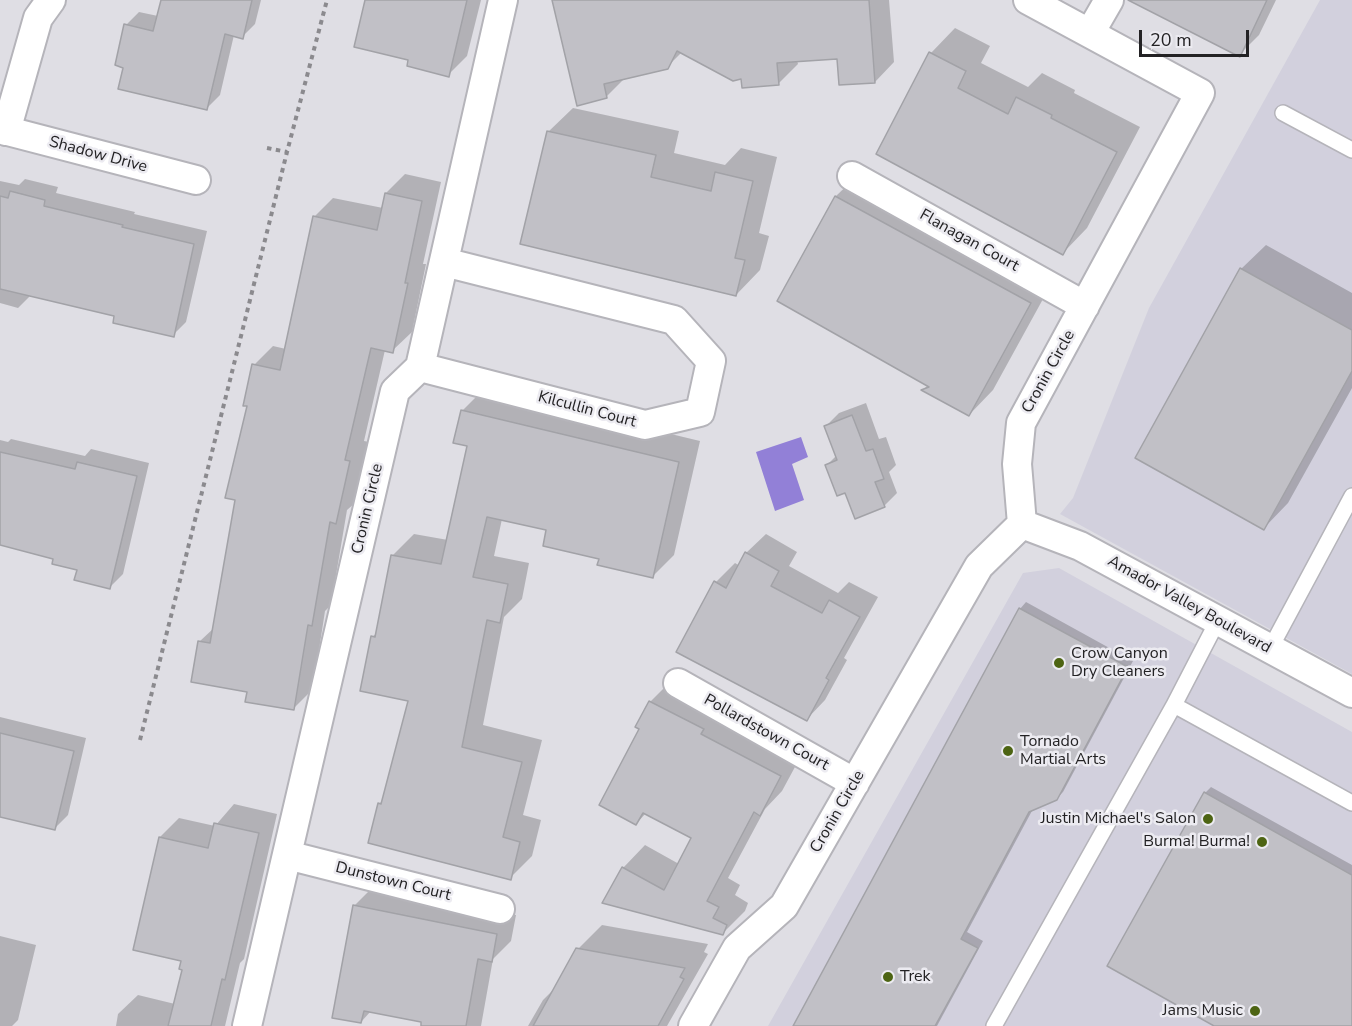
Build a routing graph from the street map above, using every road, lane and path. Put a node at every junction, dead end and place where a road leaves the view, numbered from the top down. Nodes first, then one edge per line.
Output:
1 (51, 0) edge
2 (327, 0) edge
3 (503, 0) edge
4 (1028, 0) edge
5 (1109, 0) edge
6 (1090, 33) junction
7 (1283, 113) dead end
8 (3, 130) edge
9 (267, 147) dead end
10 (1352, 150) edge
11 (287, 152) junction
12 (852, 176) dead end
13 (196, 180) dead end
14 (444, 262) junction
15 (1085, 306) junction
16 (420, 367) junction
17 (1352, 496) edge
18 (1022, 524) junction
19 (1218, 620) junction
20 (1270, 649) junction
21 (678, 683) dead end
22 (1352, 693) edge
23 (1174, 705) junction
24 (140, 740) dead end
25 (855, 783) junction
26 (1352, 803) edge
27 (287, 855) junction
28 (500, 909) dead end
29 (248, 1026) edge
30 (693, 1026) edge
31 (994, 1026) edge

1 - 8 street
2 - 11 path
3 - 14 street
4 - 6 street, Cronin Circle
5 - 6 street
6 - 15 street, Cronin Circle
7 - 10 lane
8 - 13 street, Shadow Drive
9 - 11 path
11 - 24 path
12 - 15 street, Flanagan Court
14 - 16 street
14 - 16 street, Kilcullin Court
15 - 18 street, Cronin Circle
16 - 27 street, Cronin Circle
17 - 20 lane
18 - 19 street, Amador Valley Boulevard
18 - 25 street, Cronin Circle
19 - 20 street, Amador Valley Boulevard
19 - 23 lane
20 - 22 street, Amador Valley Boulevard
21 - 25 street, Pollardstown Court
23 - 26 lane
23 - 31 lane
25 - 30 street, Cronin Circle
27 - 28 street, Dunstown Court
27 - 29 street, Cronin Circle

